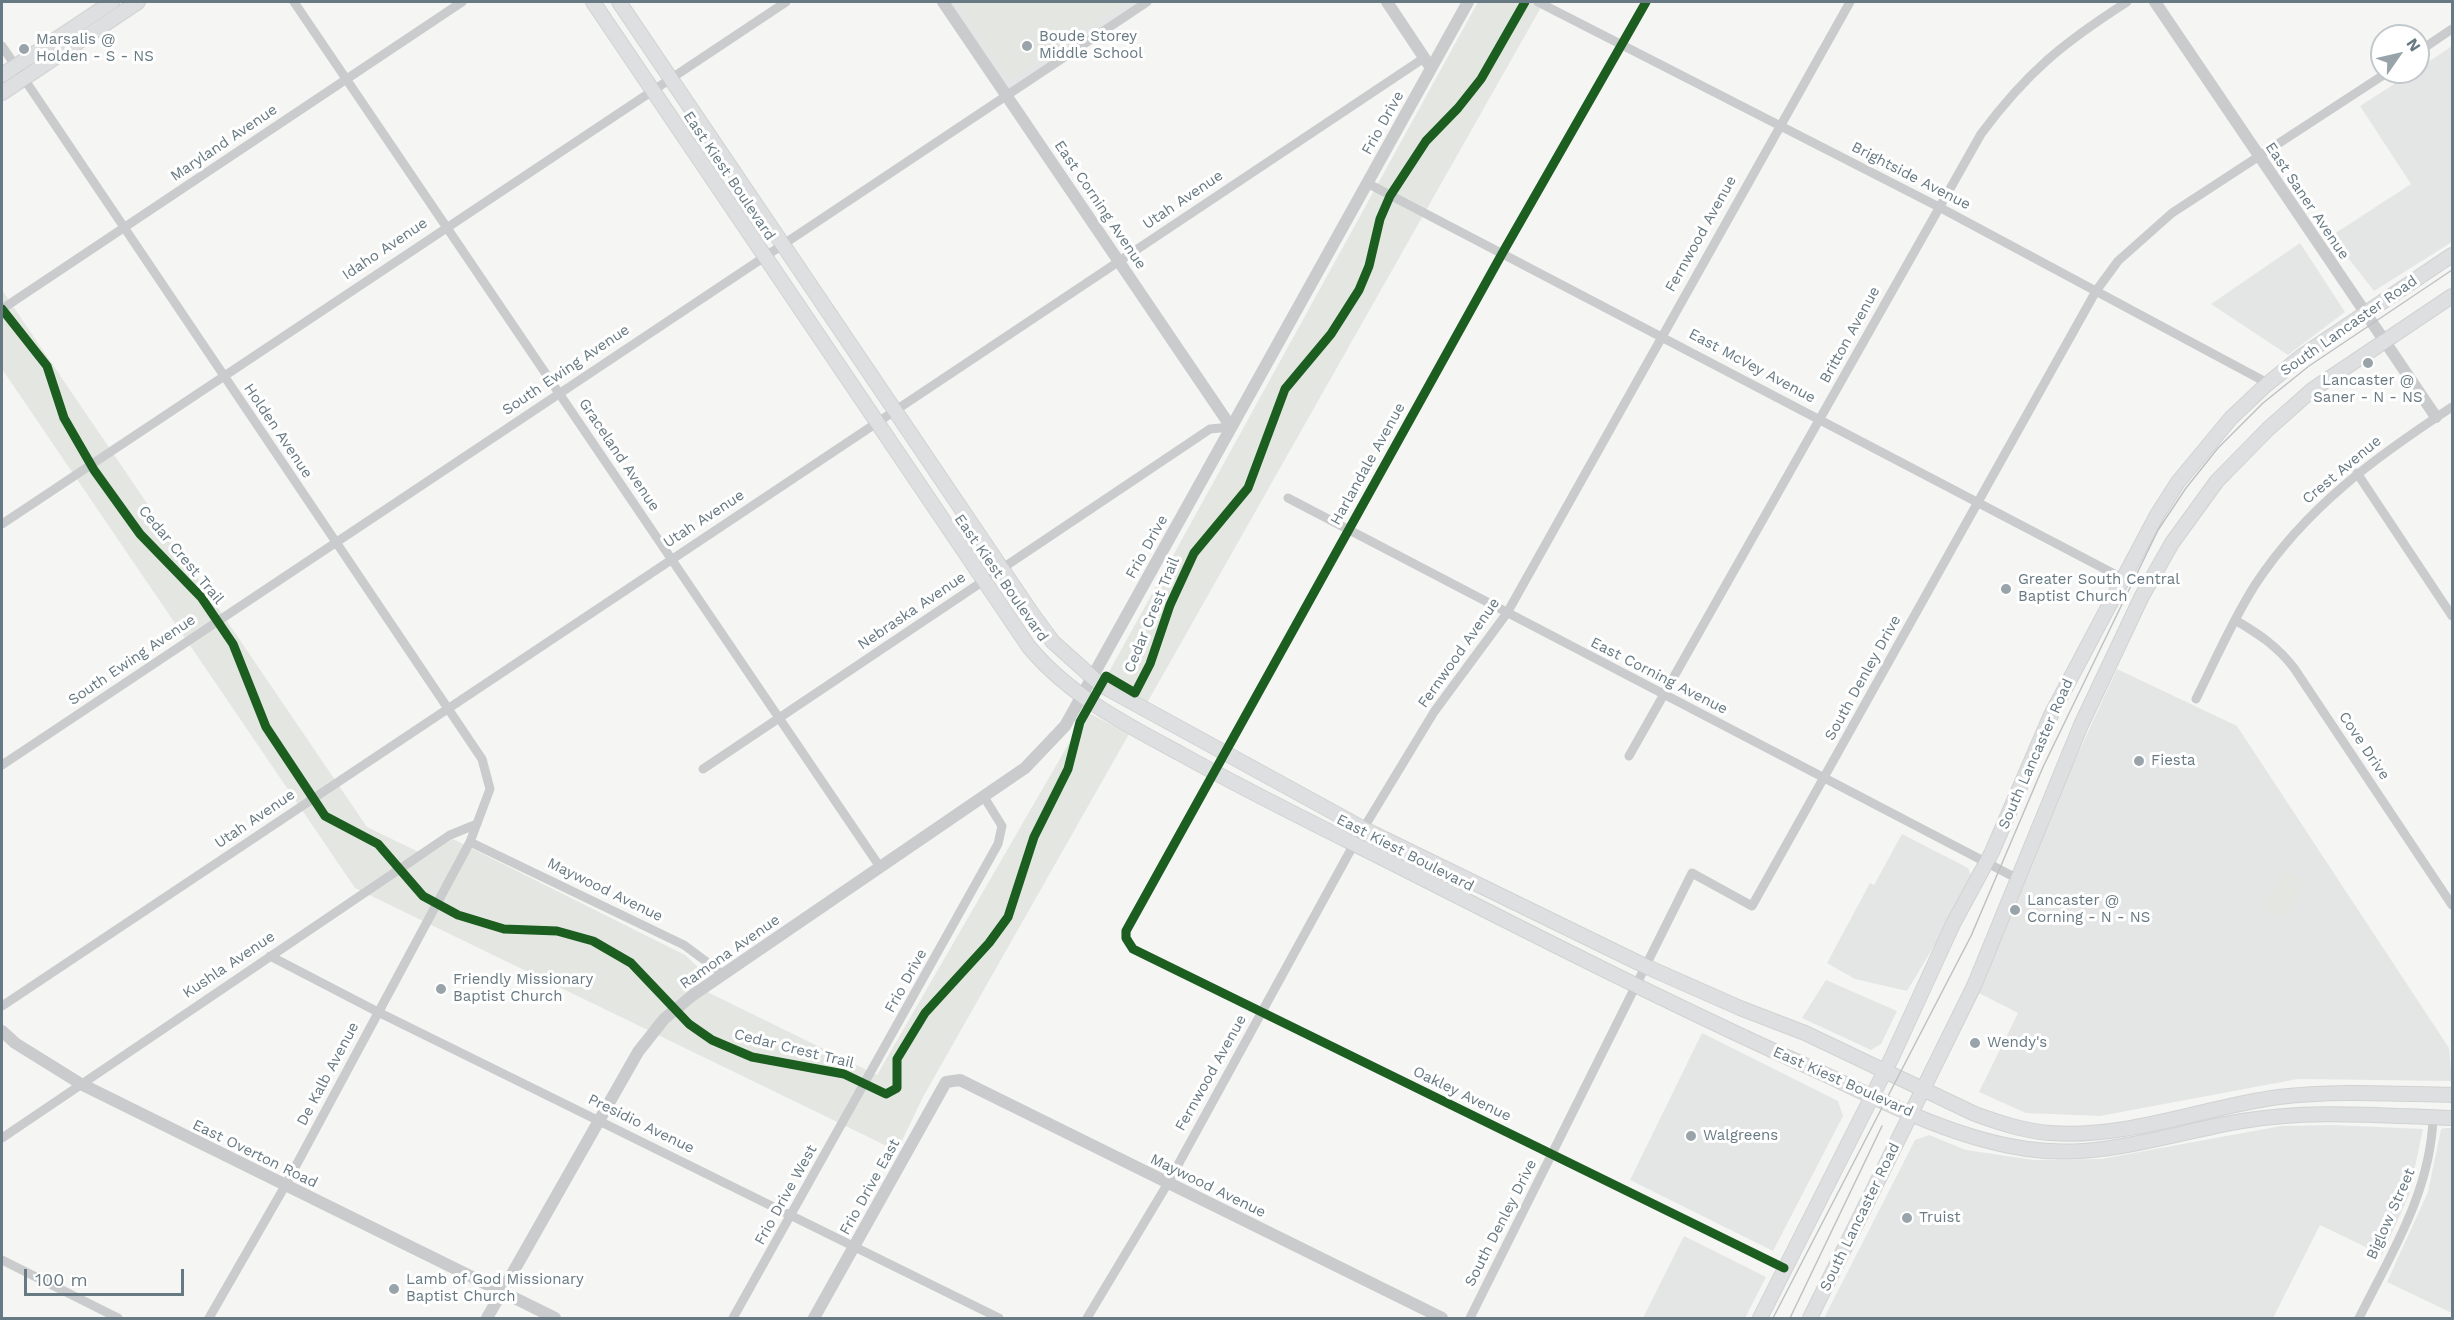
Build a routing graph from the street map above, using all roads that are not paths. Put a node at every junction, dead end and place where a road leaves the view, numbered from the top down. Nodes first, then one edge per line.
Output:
1 (112, 2) edge
2 (138, 2) edge
3 (294, 2) edge
4 (462, 2) edge
5 (593, 2) edge
6 (619, 2) edge
7 (786, 2) edge
8 (943, 2) edge
9 (1147, 2) edge
10 (1387, 2) edge
11 (1468, 2) edge
12 (1538, 2) edge
13 (1646, 2) edge
14 (1850, 2) edge
15 (2127, 2) edge
16 (2155, 2) edge
17 (2452, 29) edge
18 (1623, 44) junction
19 (2430, 44) edge
20 (2, 46) edge
21 (1427, 63) junction
22 (15, 66) junction
23 (2, 75) edge
24 (23, 78) junction
25 (346, 78) junction
26 (671, 79) junction
27 (2370, 84) edge
28 (654, 91) junction
29 (2, 93) edge
30 (1007, 95) junction
31 (1779, 125) junction
32 (2259, 157) junction
33 (1367, 183) junction
34 (1939, 207) junction
35 (447, 226) junction
36 (124, 228) junction
37 (783, 244) junction
38 (1503, 252) junction
39 (2452, 255) edge
40 (765, 256) junction
41 (1119, 260) junction
42 (2096, 291) junction
43 (2452, 296) edge
44 (2, 309) edge
45 (2366, 314) junction
46 (1661, 335) junction
47 (2385, 340) junction
48 (223, 376) junction
49 (2266, 385) junction
50 (559, 393) junction
51 (2452, 406) edge
52 (895, 411) junction
53 (2436, 417) junction
54 (1820, 419) junction
55 (878, 422) junction
56 (1231, 427) junction
57 (2357, 473) junction
58 (1288, 498) dead end
59 (1979, 503) junction
60 (2, 524) edge
61 (1348, 531) junction
62 (335, 542) junction
63 (672, 558) junction
64 (1002, 569) junction
65 (2122, 578) junction
66 (984, 580) junction
67 (1507, 613) junction
68 (2452, 616) edge
69 (2235, 620) junction
70 (1091, 678) junction
71 (1081, 696) junction
72 (1664, 697) junction
73 (2196, 699) dead end
74 (448, 708) junction
75 (779, 718) junction
76 (1224, 753) junction
77 (1629, 756) dead end
78 (2, 765) edge
79 (703, 770) dead end
80 (1213, 772) junction
81 (1824, 779) junction
82 (984, 797) junction
83 (477, 824) junction
84 (1364, 829) junction
85 (470, 842) junction
86 (1354, 843) junction
87 (1986, 864) junction
88 (880, 867) junction
89 (2018, 879) junction
90 (2452, 905) edge
91 (1129, 944) joint
92 (270, 956) junction
93 (1645, 966) junction
94 (723, 974) junction
95 (1636, 986) junction
96 (2, 1006) edge
97 (378, 1012) junction
98 (1261, 1012) junction
99 (2, 1031) edge
100 (1885, 1070) junction
101 (960, 1080) joint
102 (81, 1084) junction
103 (865, 1085) joint
104 (1923, 1089) junction
105 (1872, 1095) junction
106 (2434, 1095) junction
107 (2452, 1095) edge
108 (1911, 1113) junction
109 (2433, 1117) junction
110 (2452, 1118) edge
111 (598, 1119) junction
112 (2, 1138) edge
113 (1552, 1155) junction
114 (1168, 1184) junction
115 (285, 1186) junction
116 (792, 1215) junction
117 (854, 1246) junction
118 (2, 1260) edge
119 (1784, 1268) junction
120 (501, 1293) junction
121 (118, 1318) edge
122 (209, 1318) edge
123 (487, 1318) edge
124 (555, 1318) edge
125 (733, 1318) edge
126 (814, 1318) edge
127 (999, 1318) edge
128 (1087, 1318) edge
129 (1442, 1318) edge
130 (1470, 1318) edge
131 (1760, 1318) edge
132 (1810, 1318) edge
133 (2359, 1318) edge

1 - 22 main road
2 - 24 main road
3 - 25 street, Graceland Avenue
4 - 25 street, Maryland Avenue
5 - 28 main road, East Kiest Boulevard
6 - 26 main road, East Kiest Boulevard
7 - 26 street, Idaho Avenue
8 - 30 street, East Corning Avenue
9 - 30 street, South Ewing Avenue
10 - 21 street
11 - 21 street, Frio Drive
12 - 18 street, Brightside Avenue
13 - 18 street, Harlandale Avenue
14 - 31 street, Fernwood Avenue
15 - 34 street, Britton Avenue
16 - 32 street, East Saner Avenue
17 - 19 street
18 - 31 street, Brightside Avenue
18 - 38 street, Harlandale Avenue
20 - 22 street, Holden Avenue
21 - 33 street, Frio Drive
21 - 41 street, Utah Avenue
22 - 23 main road
22 - 24 street, Holden Avenue
24 - 29 main road
24 - 36 street, Holden Avenue
25 - 35 street, Graceland Avenue
25 - 36 street, Maryland Avenue
26 - 28 street, Idaho Avenue
26 - 37 main road, East Kiest Boulevard
27 - 32 street, South Denley Drive
28 - 35 street, Idaho Avenue
28 - 40 main road, East Kiest Boulevard
30 - 37 street, South Ewing Avenue
30 - 41 street, East Corning Avenue
31 - 34 street, Brightside Avenue
31 - 46 street, Fernwood Avenue
32 - 42 street, South Denley Drive
32 - 45 street, East Saner Avenue
33 - 38 street, East McVey Avenue
33 - 56 street, Frio Drive
34 - 42 street, Brightside Avenue
34 - 54 street, Britton Avenue
35 - 48 street, Idaho Avenue
35 - 50 street, Graceland Avenue
36 - 44 street, Maryland Avenue
36 - 48 street, Holden Avenue
37 - 40 street, South Ewing Avenue
37 - 52 main road, East Kiest Boulevard
38 - 46 street, East McVey Avenue
38 - 61 street, Harlandale Avenue
39 - 45 main road, South Lancaster Road
40 - 50 street, South Ewing Avenue
40 - 55 main road, East Kiest Boulevard
41 - 52 street, Utah Avenue
41 - 56 street, East Corning Avenue
42 - 49 street, Brightside Avenue
42 - 59 street, South Denley Drive
43 - 47 main road, South Lancaster Road
45 - 47 street, East Saner Avenue
45 - 49 main road, South Lancaster Road
46 - 54 street, East McVey Avenue
46 - 67 street, Fernwood Avenue
47 - 53 street, East Saner Avenue
47 - 89 main road, South Lancaster Road
48 - 60 street, Idaho Avenue
48 - 62 street, Holden Avenue
49 - 65 main road, South Lancaster Road
50 - 62 street, South Ewing Avenue
50 - 63 street, Graceland Avenue
51 - 53 street, Crest Avenue
52 - 55 street, Utah Avenue
52 - 64 main road, East Kiest Boulevard
53 - 57 street, Crest Avenue
54 - 59 street, East McVey Avenue
54 - 72 street, Britton Avenue
55 - 63 street, Utah Avenue
55 - 66 main road, East Kiest Boulevard
56 - 64 street, Nebraska Avenue
56 - 70 street, Frio Drive
57 - 68 street
57 - 69 street, Crest Avenue
58 - 61 street, East Corning Avenue
59 - 65 street, East McVey Avenue
59 - 81 street, South Denley Drive
61 - 67 street, East Corning Avenue
61 - 76 street, Harlandale Avenue
62 - 74 street, Holden Avenue
62 - 78 street, South Ewing Avenue
63 - 74 street, Utah Avenue
63 - 75 street, Graceland Avenue
64 - 66 street, Nebraska Avenue
64 - 70 main road, East Kiest Boulevard
65 - 87 main road, South Lancaster Road
66 - 71 main road, East Kiest Boulevard
66 - 75 street, Nebraska Avenue
67 - 72 street, East Corning Avenue
67 - 84 street, Fernwood Avenue
69 - 73 street, Crest Avenue
69 - 90 street, Cove Drive
70 - 71 street, Frio Drive
70 - 76 main road, East Kiest Boulevard
71 - 80 main road, East Kiest Boulevard
71 - 82 street, Frio Drive
72 - 77 street, Britton Avenue
72 - 81 street, East Corning Avenue
74 - 83 street, Holden Avenue
74 - 96 street, Utah Avenue
75 - 79 street, Nebraska Avenue
75 - 88 street, Graceland Avenue
76 - 80 street, Harlandale Avenue
76 - 84 main road, East Kiest Boulevard
80 - 86 main road, East Kiest Boulevard
80 - 91 street, Harlandale Avenue
81 - 87 street, East Corning Avenue
81 - 93 street, South Denley Drive
82 - 88 street, Ramona Avenue
82 - 103 street, Frio Drive
83 - 85 street, Holden Avenue
83 - 92 street, Kushla Avenue
84 - 86 street, Fernwood Avenue
84 - 93 main road, East Kiest Boulevard
85 - 94 street, Maywood Avenue
85 - 97 street, De Kalb Avenue
86 - 95 main road, East Kiest Boulevard
86 - 98 street, Fernwood Avenue
87 - 89 street, East Corning Avenue
87 - 100 main road, South Lancaster Road
88 - 94 street, Ramona Avenue
89 - 104 main road, South Lancaster Road
91 - 98 street, Oakley Avenue
92 - 97 street, Presidio Avenue
92 - 102 street, Kushla Avenue
93 - 95 street, South Denley Drive
93 - 100 main road, East Kiest Boulevard
94 - 111 street, Ramona Avenue
95 - 105 main road, East Kiest Boulevard
95 - 113 street, South Denley Drive
97 - 111 street, Presidio Avenue
97 - 115 street, De Kalb Avenue
98 - 113 street, Oakley Avenue
98 - 114 street, Fernwood Avenue
99 - 102 street, East Overton Road
100 - 104 main road, East Kiest Boulevard
100 - 105 main road, South Lancaster Road
101 - 114 street, Maywood Avenue
101 - 117 street, Frio Drive East
102 - 112 street, Kushla Avenue
102 - 115 street, East Overton Road
103 - 116 street, Frio Drive West
104 - 106 main road, East Kiest Boulevard
104 - 108 main road, South Lancaster Road
105 - 108 main road, East Kiest Boulevard
105 - 119 main road, South Lancaster Road
106 - 107 main road, East Kiest Boulevard
106 - 109 main road
108 - 109 main road, East Kiest Boulevard
108 - 132 main road, South Lancaster Road
109 - 110 main road, East Kiest Boulevard
109 - 133 street, Biglow Street
111 - 116 street, Presidio Avenue
111 - 120 street, Ramona Avenue
113 - 119 street, Oakley Avenue
113 - 130 street, South Denley Drive
114 - 128 street, Fernwood Avenue
114 - 129 street, Maywood Avenue
115 - 120 street, East Overton Road
115 - 122 street, De Kalb Avenue
116 - 117 street, Presidio Avenue
116 - 125 street, Frio Drive West
117 - 126 street, Frio Drive East
117 - 127 street, Presidio Avenue
118 - 121 street
119 - 131 main road, South Lancaster Road
120 - 123 street, Ramona Avenue
120 - 124 street, East Overton Road

